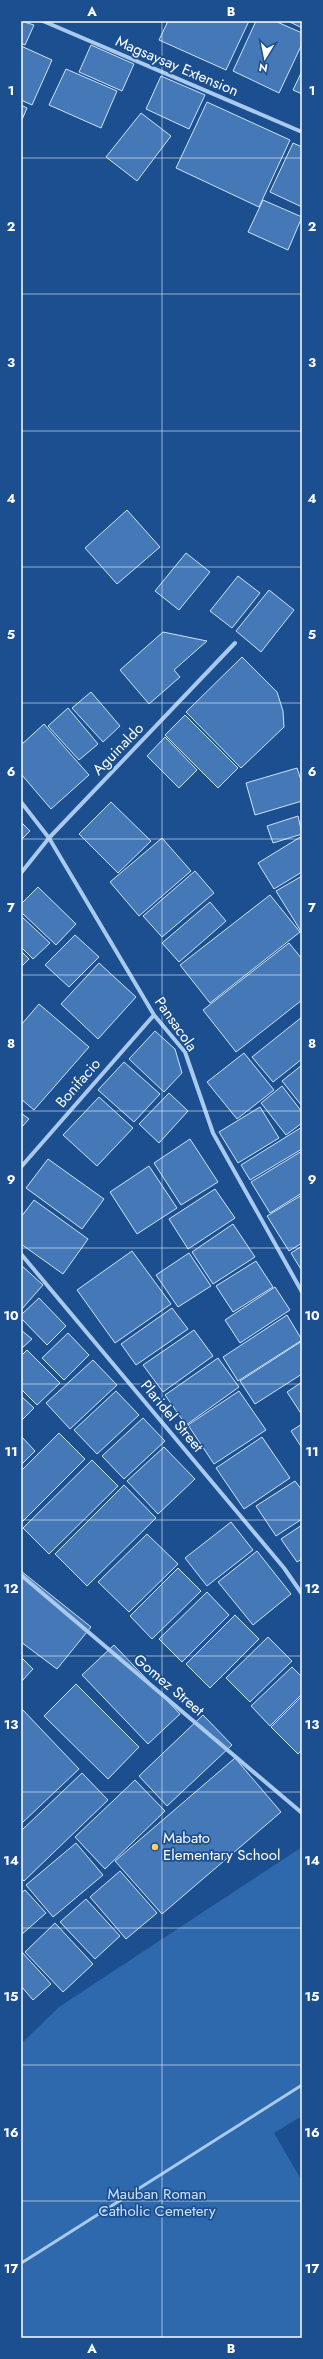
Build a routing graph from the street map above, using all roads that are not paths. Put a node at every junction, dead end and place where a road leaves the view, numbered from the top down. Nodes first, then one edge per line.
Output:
1 (43, 21) edge
2 (302, 132) edge
3 (235, 643) dead end
4 (21, 802) edge
5 (49, 838) junction
6 (21, 873) edge
7 (154, 1015) junction
8 (21, 1167) edge
9 (21, 1254) edge
10 (302, 1292) edge
11 (21, 1575) edge
12 (302, 1594) edge
13 (302, 1813) edge
14 (302, 2085) edge
15 (23, 2262) dead end

1 - 2 street, Magsaysay Extension
3 - 5 street, Aguinaldo
4 - 5 street, Pansacola
5 - 6 street, Aguinaldo
5 - 7 street, Pansacola
7 - 8 street, Bonifacio
7 - 10 street, Pansacola
9 - 12 street, Plaridel Street
11 - 13 street, Gomez Street
14 - 15 lane

